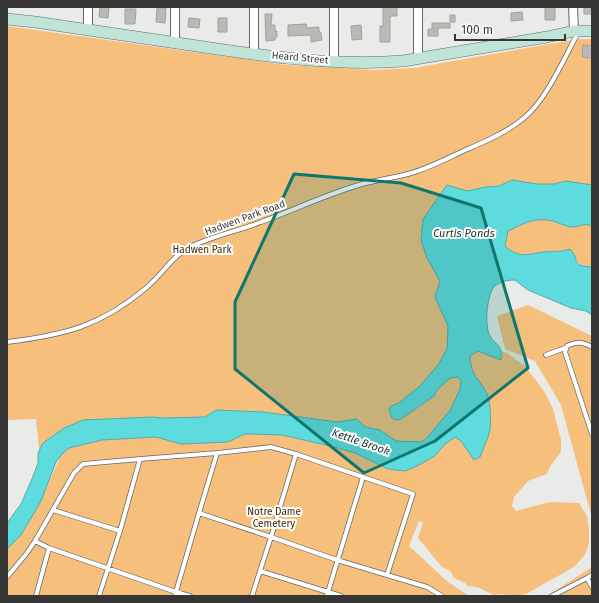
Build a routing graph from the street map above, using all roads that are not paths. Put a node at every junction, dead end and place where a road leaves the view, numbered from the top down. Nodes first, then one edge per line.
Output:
1 (88, 7) edge
2 (175, 7) edge
3 (254, 7) edge
4 (334, 7) edge
5 (418, 7) edge
6 (573, 7) edge
7 (7, 19) edge
8 (88, 30) junction
9 (577, 31) junction
10 (592, 31) edge
11 (175, 43) junction
12 (254, 54) junction
13 (418, 59) junction
14 (334, 61) junction
15 (7, 342) edge
16 (592, 347) edge
17 (565, 348) junction
18 (546, 355) dead end
19 (592, 434) edge
20 (216, 453) junction
21 (296, 454) junction
22 (140, 459) junction
23 (363, 477) junction
24 (53, 510) junction
25 (199, 513) junction
26 (120, 531) junction
27 (271, 537) junction
28 (35, 542) junction
29 (49, 548) junction
30 (337, 560) junction
31 (109, 568) junction
32 (260, 571) junction
33 (387, 575) junction
34 (592, 575) edge
35 (7, 577) edge
36 (587, 578) junction
37 (592, 587) edge
38 (176, 594) edge
39 (328, 594) edge
40 (36, 596) edge
41 (99, 596) edge
42 (190, 596) edge
43 (252, 596) edge
44 (341, 596) edge
45 (442, 596) edge
46 (552, 596) edge

1 - 8 street
2 - 11 street
3 - 12 street
4 - 14 street
5 - 13 street
6 - 9 street
7 - 8 street, Heard Street
8 - 11 street, Heard Street
9 - 10 street, Heard Street
9 - 13 street, Heard Street
9 - 15 lane, Hadwen Park Road
11 - 12 street, Heard Street
12 - 14 street, Heard Street
13 - 14 street, Heard Street
16 - 17 lane
17 - 18 lane
17 - 19 lane
20 - 21 lane
20 - 22 lane
20 - 25 lane
21 - 23 lane
21 - 27 lane
22 - 24 lane
22 - 26 lane
23 - 30 lane
23 - 33 lane
24 - 26 lane
24 - 28 lane
25 - 27 lane
25 - 38 lane
26 - 31 lane
27 - 30 lane
27 - 32 lane
28 - 29 lane
28 - 35 lane
29 - 31 lane
29 - 40 lane
30 - 33 lane
30 - 39 lane
31 - 38 lane
31 - 41 lane
32 - 39 lane
32 - 43 lane
33 - 45 lane
34 - 36 lane
36 - 37 lane
36 - 46 lane
38 - 42 lane
39 - 44 lane

